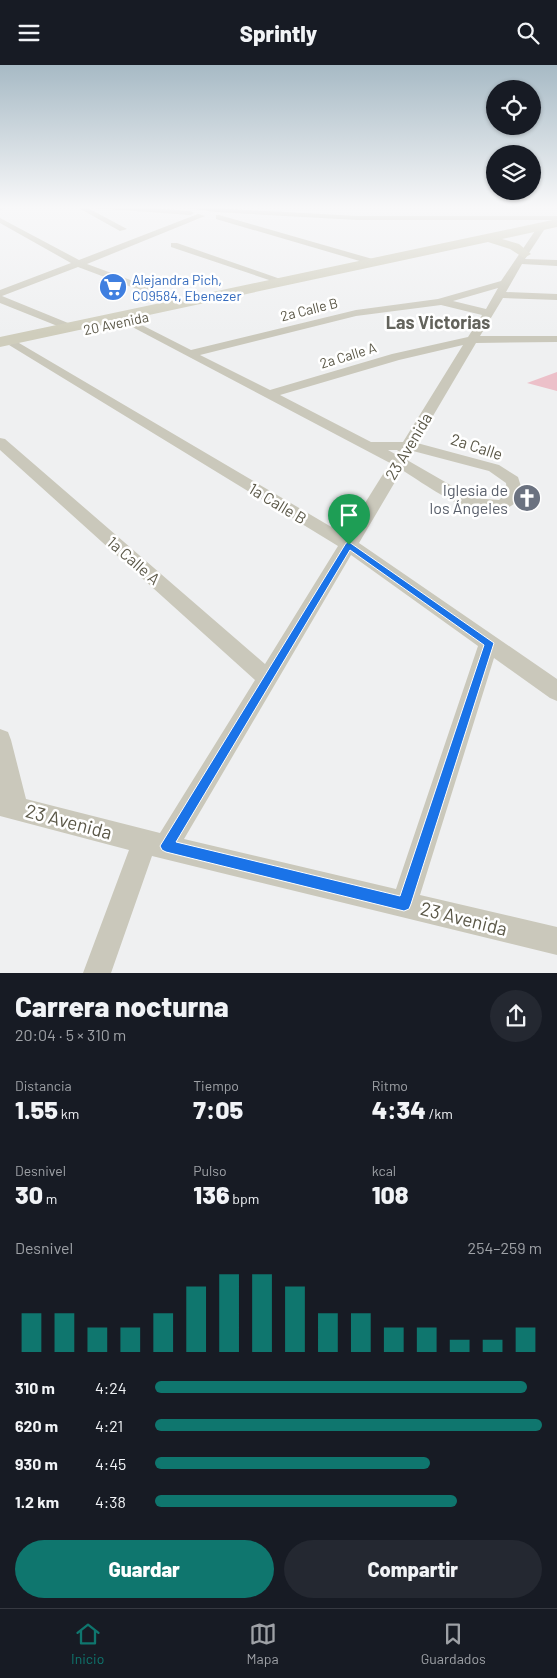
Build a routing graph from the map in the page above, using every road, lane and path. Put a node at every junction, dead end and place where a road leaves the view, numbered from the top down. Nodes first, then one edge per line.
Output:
1 (50, 248) edge
2 (118, 248) edge
3 (184, 248) edge
4 (323, 248) edge
5 (441, 248) edge
6 (456, 248) edge
7 (516, 248) edge
8 (530, 248) edge
9 (522, 257) junction
10 (557, 263) edge
11 (78, 264) junction
12 (377, 264) junction
13 (284, 282) junction
14 (503, 289) junction
15 (0, 295) edge
16 (557, 297) edge
17 (0, 299) edge
18 (439, 302) junction
19 (183, 303) junction
20 (489, 313) junction
21 (126, 321) junction
22 (69, 327) junction
23 (557, 339) edge
24 (472, 340) junction
25 (5, 345) edge
26 (189, 354) junction
27 (268, 395) junction
28 (0, 442) edge
29 (367, 446) junction
30 (408, 446) junction
31 (399, 462) junction
32 (349, 545) junction
33 (489, 643) junction
34 (268, 679) junction
35 (557, 691) edge
36 (0, 740) edge
37 (8, 805) edge
38 (156, 843) junction
39 (404, 904) junction
40 (557, 941) edge
41 (98, 973) edge

1 - 11 street
2 - 11 street
3 - 13 street
4 - 12 street
5 - 12 street, 20 Avenida
6 - 12 street, 20 Avenida
7 - 9 street
8 - 9 street, 23 Avenida
9 - 10 street
9 - 14 street, 23 Avenida
11 - 15 street
11 - 19 street
12 - 13 street, 20 Avenida
12 - 21 street, 20 Avenida
13 - 19 street, 20 Avenida
14 - 16 street, 2a Calle B
14 - 18 street, 2a Calle B
14 - 20 street, 23 Avenida
17 - 22 street
18 - 20 street, 2a Calle B
18 - 26 street, 2a Calle B
19 - 22 street, 20 Avenida
20 - 24 street, 23 Avenida
21 - 25 street, 20 Avenida
21 - 26 street, 2a Calle
22 - 25 street, 20 Avenida
23 - 24 street, 2a Calle A
24 - 27 street, 2a Calle A
24 - 30 street, 23 Avenida
25 - 32 street, 1a Calle B
26 - 27 street, 2a Calle
27 - 29 street, 2a Calle
28 - 34 street, 1a Calle A
29 - 30 street, 2a Calle
29 - 31 street, 2a Calle
30 - 31 street, 23 Avenida
30 - 31 street, 2a Calle
31 - 32 street, 23 Avenida
32 - 33 street, 1a Calle B
32 - 34 street, 23 Avenida
33 - 35 street, 1a Calle B
33 - 39 street
34 - 38 street, 23 Avenida
36 - 37 street
37 - 38 street, 23 Avenida
38 - 39 street, 23 Avenida
38 - 41 street
39 - 40 street, 23 Avenida

